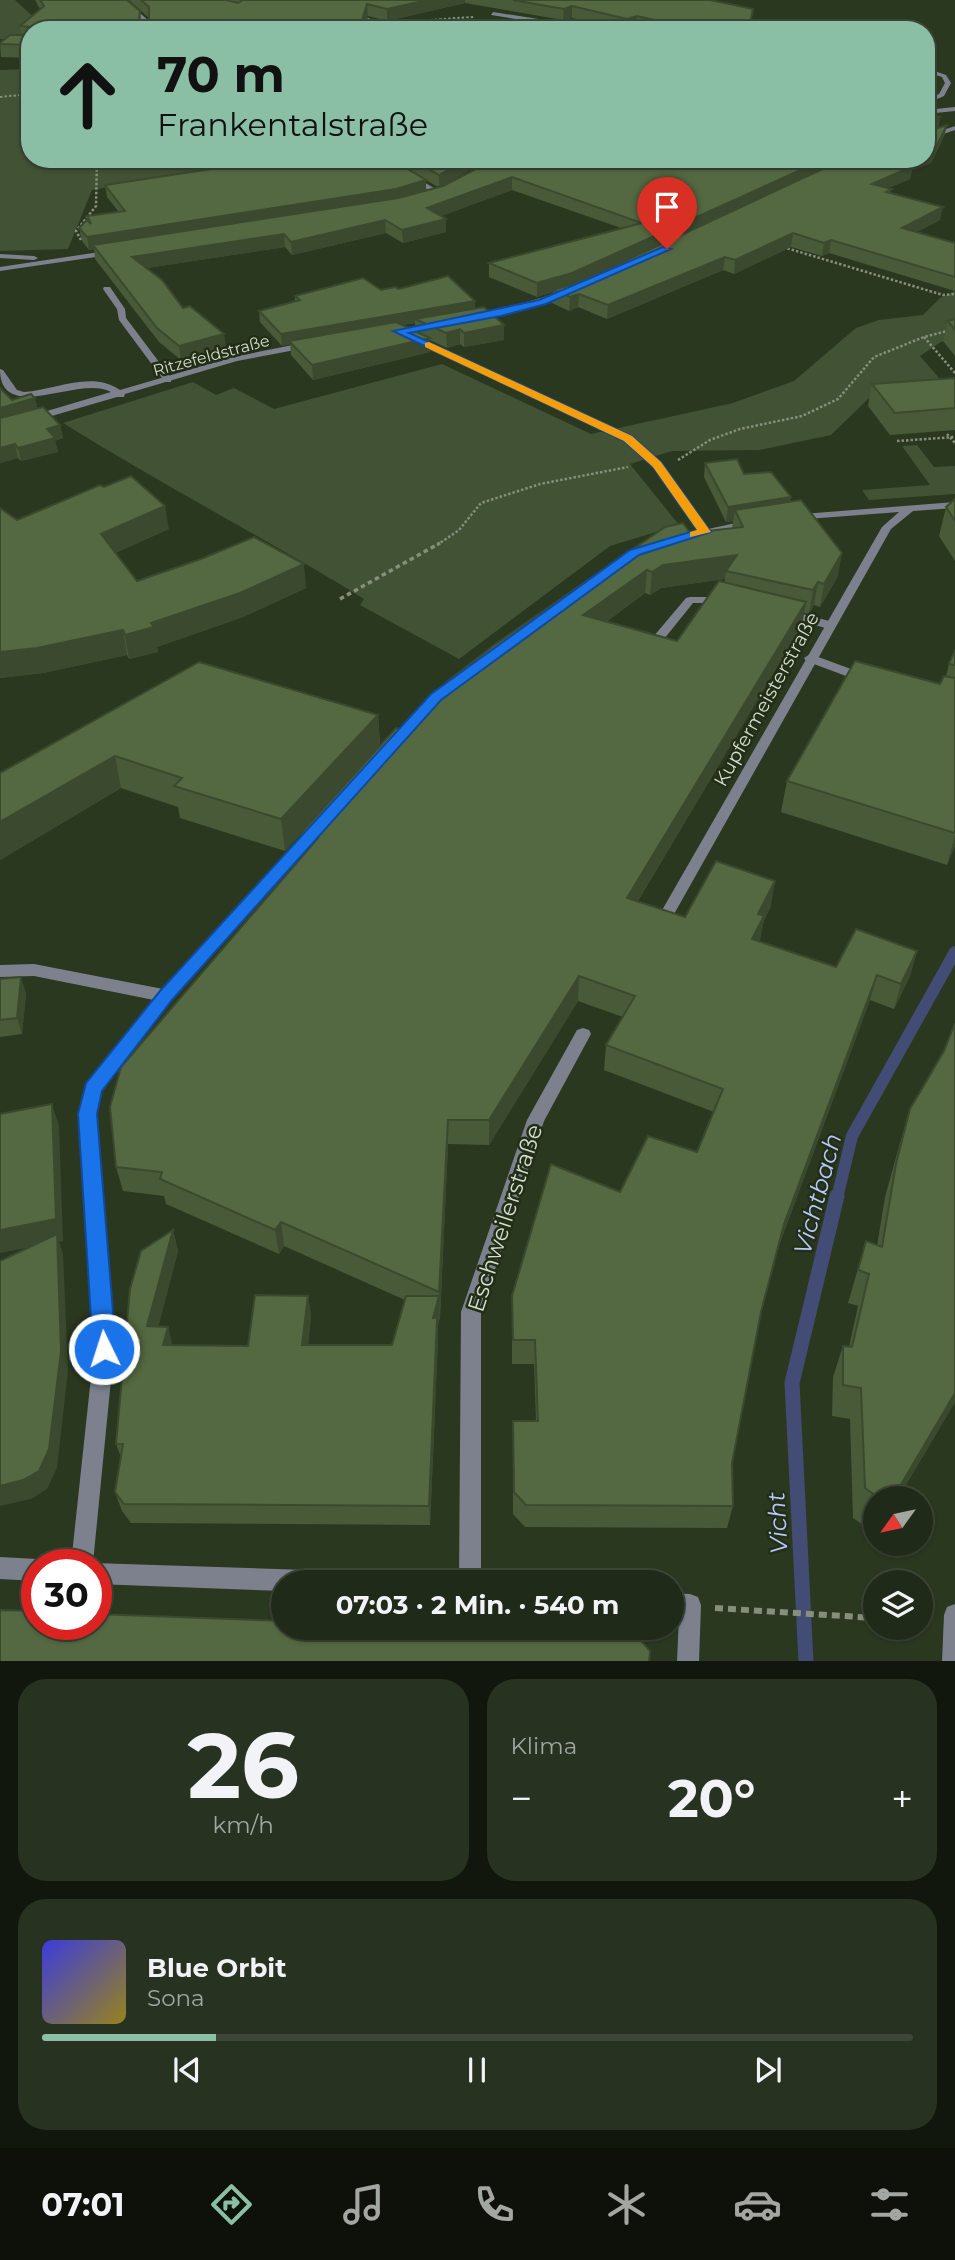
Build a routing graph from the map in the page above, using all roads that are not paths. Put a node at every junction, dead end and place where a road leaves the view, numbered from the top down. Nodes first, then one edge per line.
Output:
1 (122, 0) edge
2 (493, 14) road end
3 (146, 21) edge
4 (538, 21) edge
5 (935, 73) edge
6 (935, 98) edge
7 (955, 109) edge
8 (935, 111) edge
9 (955, 128) edge
10 (935, 135) edge
11 (396, 168) edge
12 (429, 197) edge
13 (117, 251) edge
14 (0, 256) edge
15 (58, 260) junction
16 (0, 269) edge
17 (107, 289) dead end
18 (575, 291) edge
19 (463, 320) edge
20 (411, 329) edge
21 (317, 344) edge
22 (0, 372) edge
23 (168, 380) junction
24 (121, 395) junction
25 (0, 428) edge
26 (955, 505) edge
27 (912, 507) junction
28 (784, 518) edge
29 (758, 522) edge
30 (705, 532) junction
31 (681, 539) edge
32 (743, 604) edge
33 (768, 610) edge
34 (830, 625) junction
35 (652, 646) edge
36 (810, 658) junction
37 (458, 681) edge
38 (881, 685) edge
39 (380, 759) edge
40 (324, 821) edge
41 (664, 919) edge
42 (0, 971) edge
43 (166, 996) junction
44 (583, 1034) dead end
45 (84, 1549) edge
46 (0, 1568) edge
47 (21, 1569) edge
48 (470, 1570) edge
49 (112, 1574) edge
50 (271, 1580) edge
51 (955, 1618) edge
52 (684, 1629) edge
53 (688, 1661) edge
54 (953, 1661) edge

1 - 3 street
2 - 4 street
5 - 6 street
7 - 8 street
9 - 10 street
11 - 12 street
13 - 15 street
14 - 15 street
15 - 16 street
17 - 23 street
18 - 19 street
20 - 30 street
21 - 23 street, Ritzefeldstraße
22 - 24 street
23 - 24 street, Ritzefeldstraße
24 - 25 street, Ritzefeldstraße
26 - 27 street
27 - 28 street
27 - 34 street, Kupfermeisterstraße
29 - 30 street
30 - 31 street
32 - 35 street
33 - 34 street
34 - 36 street, Kupfermeisterstraße
36 - 38 street
36 - 41 street, Kupfermeisterstraße
37 - 39 street
40 - 43 street
42 - 43 street
43 - 45 street
44 - 48 street, Eschweilerstraße
46 - 47 street
49 - 50 street
51 - 54 street
52 - 53 street

